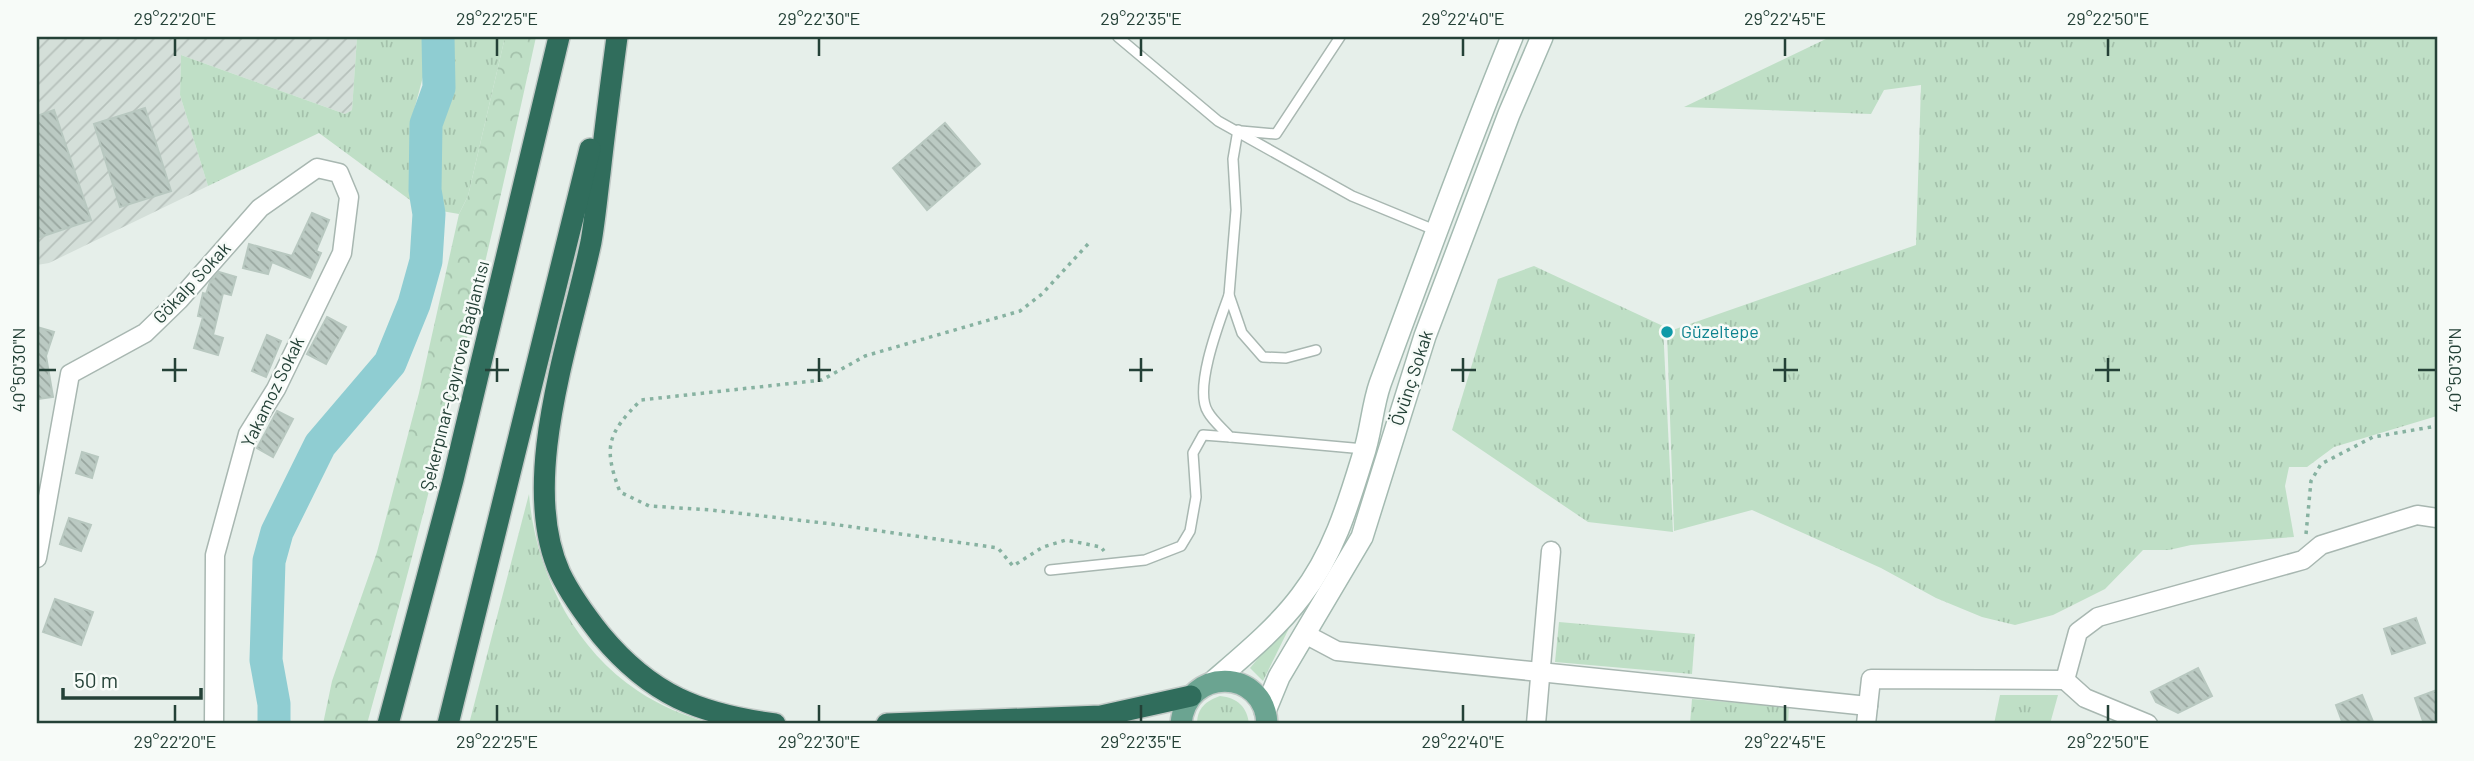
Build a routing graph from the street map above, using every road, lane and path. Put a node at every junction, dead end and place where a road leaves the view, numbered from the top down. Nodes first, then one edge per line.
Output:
1 (559, 37) edge
2 (616, 37) edge
3 (1118, 37) edge
4 (1340, 37) edge
5 (1513, 37) edge
6 (1542, 37) edge
7 (1238, 131) junction
8 (317, 168) joint
9 (1437, 231) junction
10 (1088, 244) dead end
11 (1228, 295) junction
12 (1316, 350) dead end
13 (2437, 426) edge
14 (1230, 436) junction
15 (1366, 449) junction
16 (2437, 518) edge
17 (1551, 551) dead end
18 (37, 558) edge
19 (2303, 560) junction
20 (1114, 564) junction
21 (1050, 570) dead end
22 (1305, 634) junction
23 (1541, 672) junction
24 (2065, 680) junction
25 (1214, 681) junction
26 (1191, 696) junction
27 (1868, 706) junction
28 (1266, 717) edge
29 (214, 724) edge
30 (388, 724) edge
31 (448, 724) edge
32 (775, 724) edge
33 (887, 724) edge
34 (1181, 724) edge
35 (1536, 724) edge
36 (1866, 724) edge
37 (2148, 724) edge

1 - 30 highway, Şekerpınar-Çayırova Bağlantısı
2 - 31 highway
2 - 32 highway
3 - 7 lane
4 - 7 lane
5 - 9 street, Övünç Sokak
6 - 22 street, Övünç Sokak
7 - 9 lane
7 - 11 lane
8 - 18 street, Gökalp Sokak
8 - 29 street, Yakamoz Sokak
9 - 15 street, Övünç Sokak
10 - 20 path
11 - 12 lane
11 - 14 lane
13 - 19 path
14 - 15 lane
14 - 20 lane
15 - 25 street, Övünç Sokak
16 - 19 street
17 - 23 street
19 - 24 street
20 - 21 lane
22 - 23 street
22 - 28 street, Övünç Sokak
23 - 27 street
23 - 35 street
24 - 27 street
24 - 37 street
25 - 26 main road
25 - 28 main road
26 - 33 highway
26 - 34 main road
27 - 36 street

